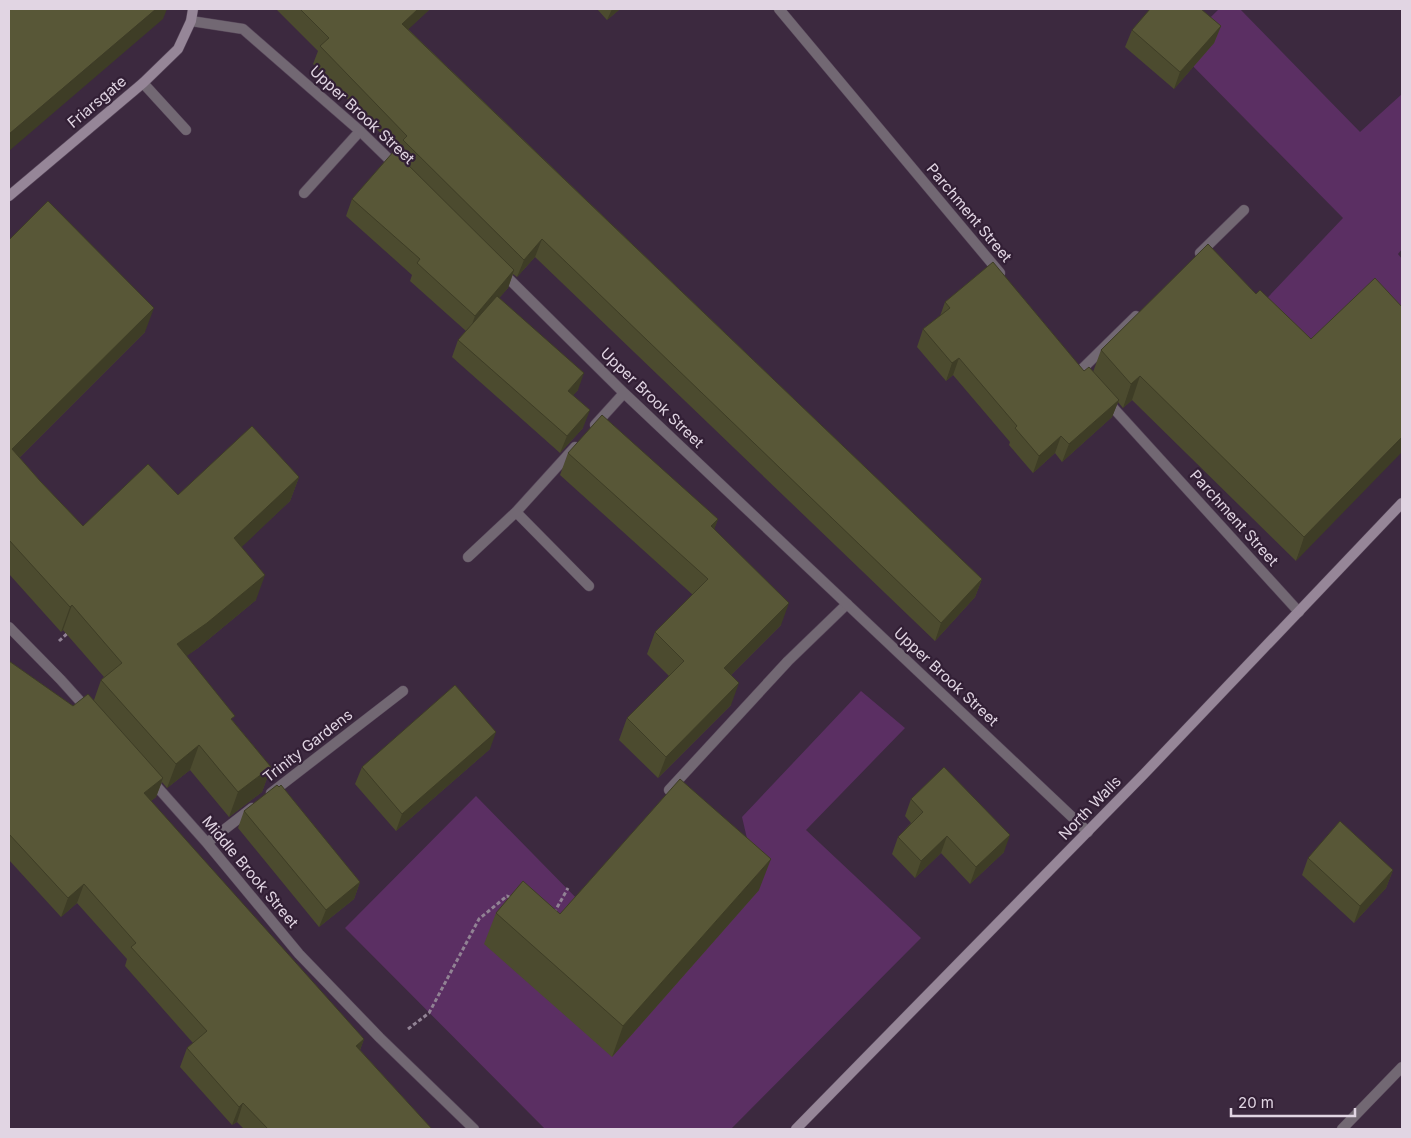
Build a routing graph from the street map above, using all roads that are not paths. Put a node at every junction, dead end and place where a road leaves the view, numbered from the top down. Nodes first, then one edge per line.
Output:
1 (193, 9) edge
2 (779, 9) edge
3 (191, 21) junction
4 (143, 83) junction
5 (186, 130) dead end
6 (360, 131) junction
7 (402, 172) edge
8 (304, 193) dead end
9 (9, 196) edge
10 (1244, 210) dead end
11 (492, 262) edge
12 (1189, 264) edge
13 (1006, 280) edge
14 (1141, 310) edge
15 (1080, 371) edge
16 (624, 393) junction
17 (1100, 393) edge
18 (1402, 503) edge
19 (516, 512) junction
20 (468, 557) dead end
21 (589, 586) dead end
22 (846, 604) junction
23 (1299, 612) junction
24 (9, 627) edge
25 (403, 691) dead end
26 (92, 715) edge
27 (142, 772) edge
28 (670, 790) edge
29 (1088, 832) junction
30 (207, 843) junction
31 (1402, 1067) edge
32 (474, 1129) edge
33 (796, 1129) edge
34 (1342, 1129) edge

1 - 3 main road
2 - 13 street, Parchment Street
3 - 4 main road, Friarsgate
3 - 6 street, Upper Brook Street
4 - 5 street
4 - 9 main road, Friarsgate
6 - 7 street, Upper Brook Street
6 - 8 street
10 - 12 street
11 - 16 street, Upper Brook Street
14 - 15 street
16 - 19 street
16 - 22 street, Upper Brook Street
17 - 23 street, Parchment Street
18 - 23 main road, North Walls
19 - 20 street
19 - 21 street
22 - 28 street
22 - 29 street, Upper Brook Street
23 - 29 main road, North Walls
24 - 26 street
25 - 30 street, Trinity Gardens
27 - 30 street, Middle Brook Street
29 - 33 main road, North Walls
30 - 32 street, Middle Brook Street
31 - 34 street

